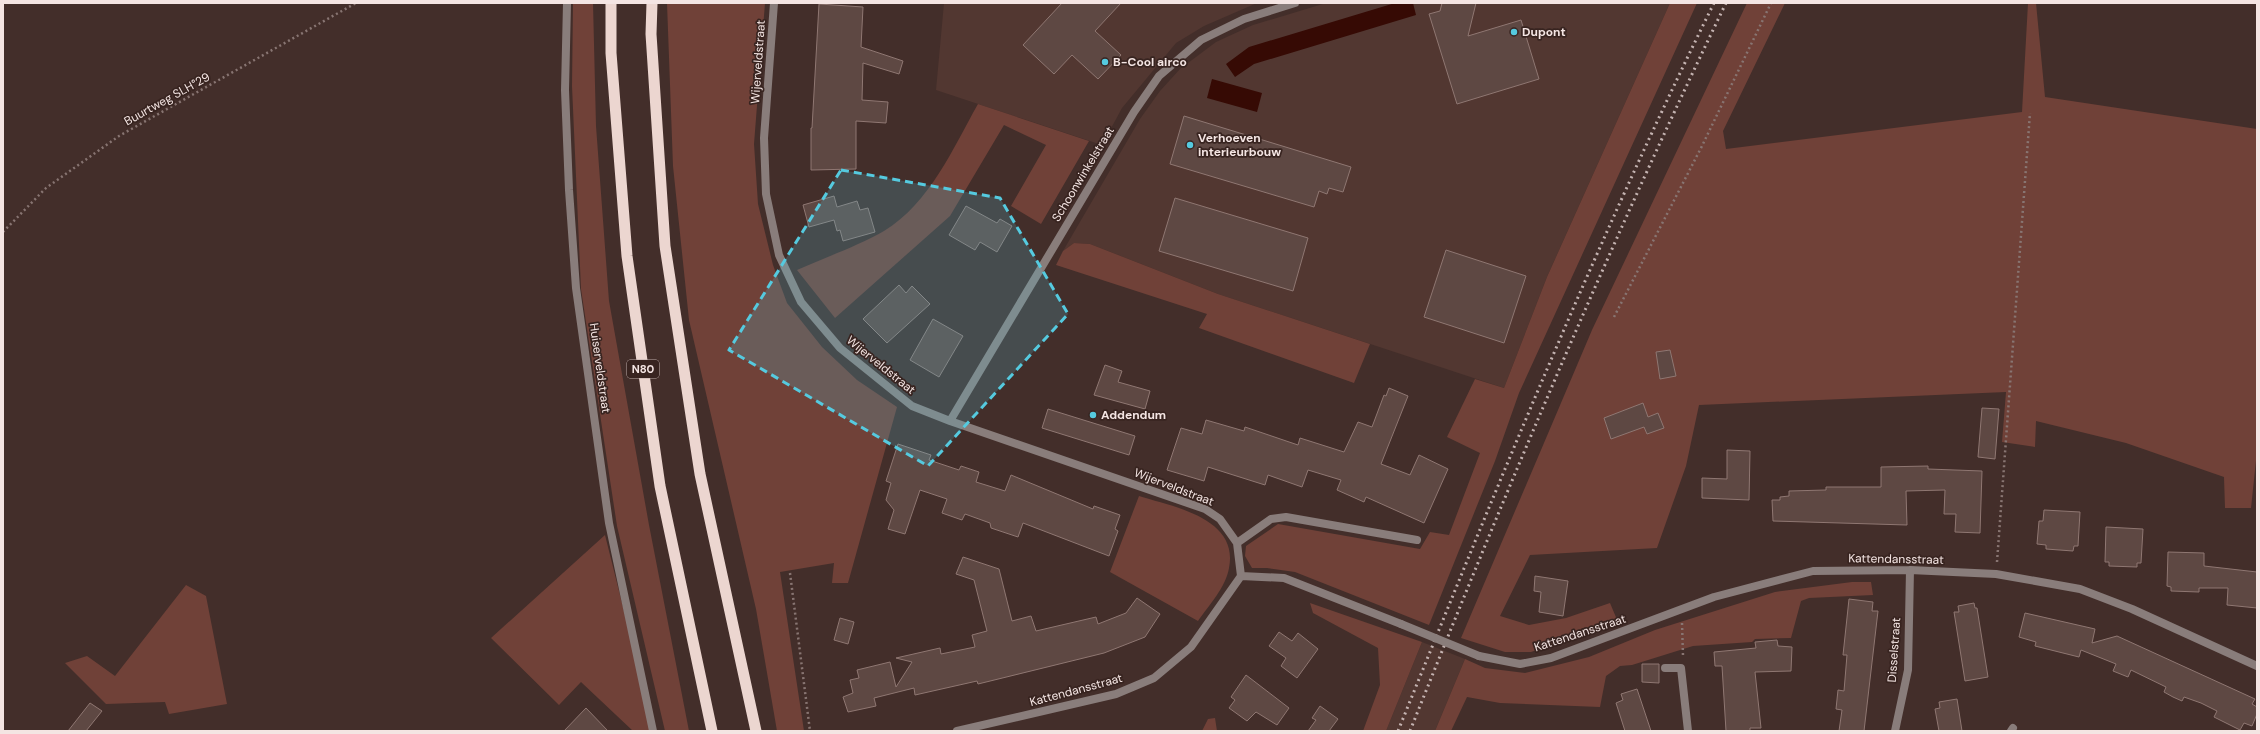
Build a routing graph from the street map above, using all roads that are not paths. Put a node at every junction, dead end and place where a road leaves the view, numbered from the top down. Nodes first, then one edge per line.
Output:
1 (567, 3) edge
2 (611, 3) edge
3 (652, 3) edge
4 (774, 3) edge
5 (1295, 3) edge
6 (950, 421) junction
7 (1417, 540) dead end
8 (1238, 543) junction
9 (1910, 570) junction
10 (1241, 576) junction
11 (2257, 666) edge
12 (1665, 668) dead end
13 (755, 730) edge
14 (653, 731) edge
15 (712, 731) edge
16 (957, 731) edge
17 (1688, 731) edge
18 (1895, 731) edge

1 - 14 street, Huiserveldstraat
2 - 15 highway, N80
3 - 13 highway
4 - 6 street, Wijerveldstraat
5 - 6 street, Schoonwinkelstraat
6 - 8 street, Wijerveldstraat
7 - 8 street
8 - 10 street
9 - 10 street, Kattendansstraat, bridge
9 - 11 street, Kattendansstraat
9 - 18 street, Disselstraat
10 - 16 street, Kattendansstraat
12 - 17 street

